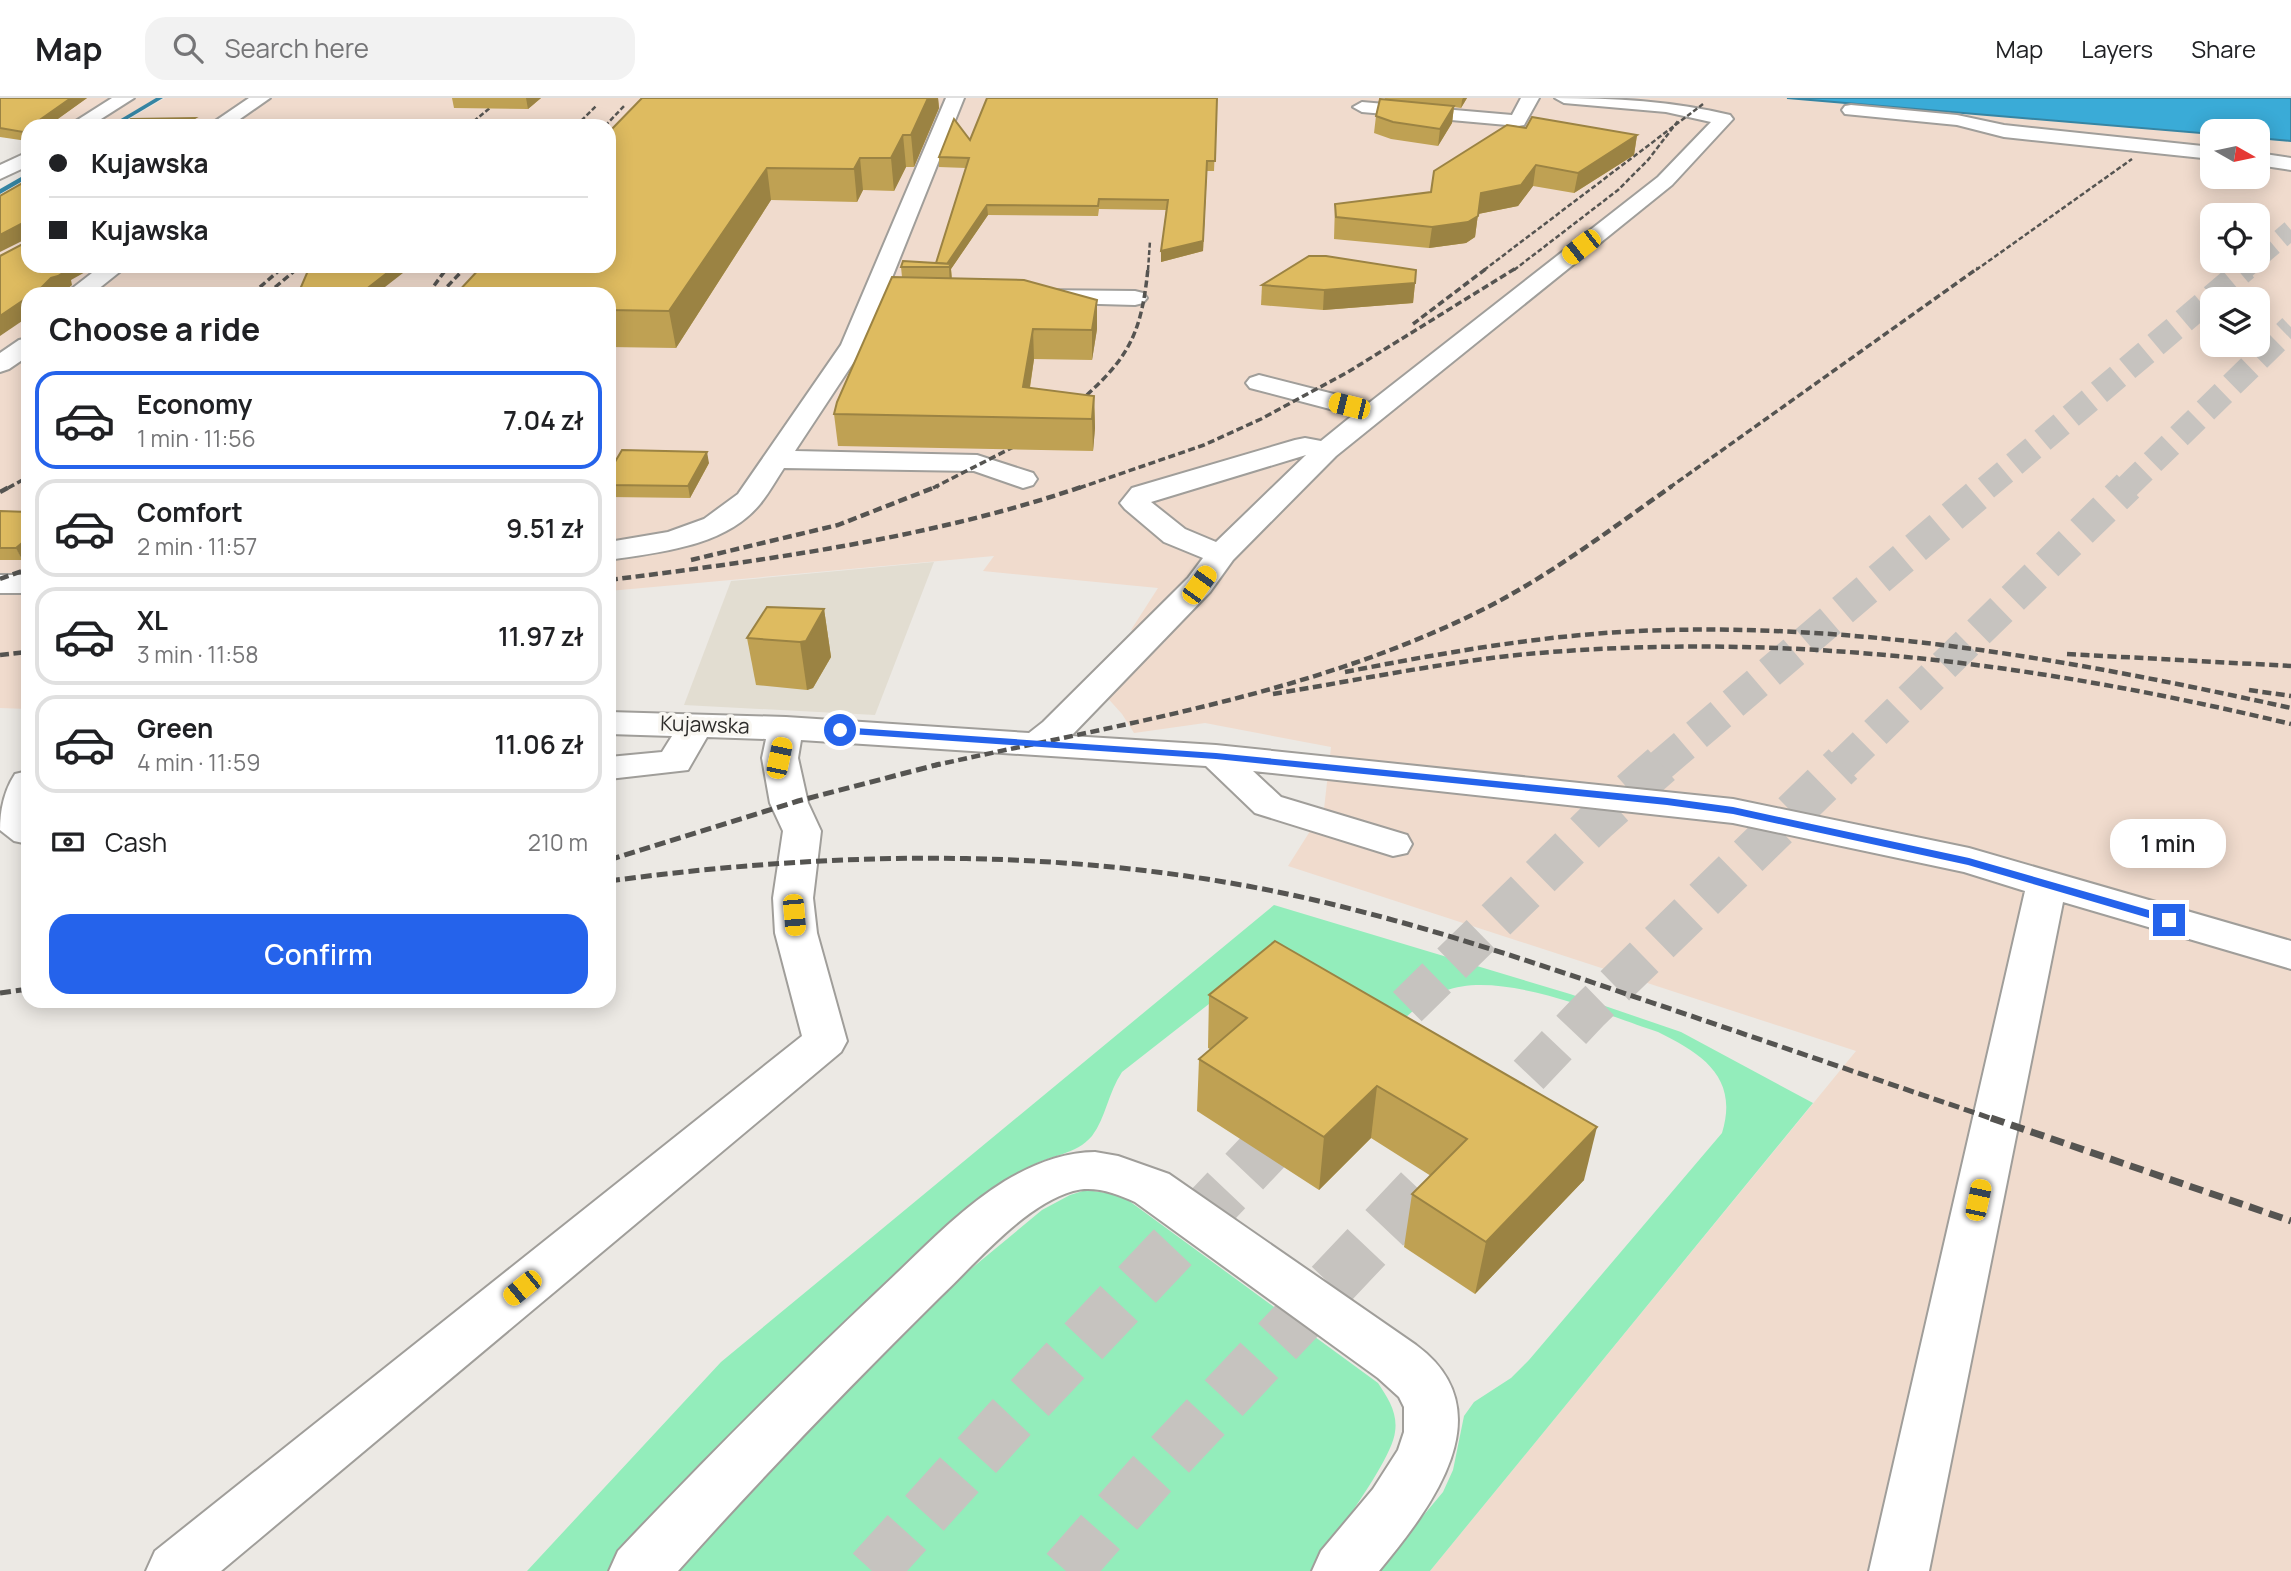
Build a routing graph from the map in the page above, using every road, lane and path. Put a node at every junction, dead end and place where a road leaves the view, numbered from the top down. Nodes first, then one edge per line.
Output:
1 (125, 98) edge
2 (261, 98) edge
3 (955, 98) edge
4 (1530, 98) edge
5 (1564, 98) edge
6 (1362, 107) dead end
7 (1851, 110) dead end
8 (89, 119) edge
9 (228, 119) edge
10 (2200, 152) edge
11 (19, 157) edge
12 (2270, 161) edge
13 (2291, 164) edge
14 (0, 173) edge
15 (106, 273) edge
16 (87, 287) edge
17 (873, 296) junction
18 (900, 297) edge
19 (1011, 297) edge
20 (1135, 298) dead end
21 (21, 350) edge
22 (0, 364) edge
23 (1259, 383) dead end
24 (1373, 412) junction
25 (1326, 450) junction
26 (776, 459) junction
27 (1023, 479) dead end
28 (616, 550) edge
29 (1222, 554) junction
30 (0, 584) edge
31 (21, 584) edge
32 (616, 723) edge
33 (696, 724) junction
34 (786, 728) junction
35 (1039, 742) junction
36 (1216, 756) junction
37 (616, 767) edge
38 (1394, 844) dead end
39 (2046, 885) junction
40 (2291, 955) edge
41 (176, 1571) edge
42 (639, 1571) edge
43 (1342, 1571) edge
44 (1899, 1571) edge

1 - 8 street
2 - 9 street
3 - 17 street
4 - 6 street
5 - 24 street
7 - 10 street
11 - 14 street
12 - 13 street
15 - 16 street
17 - 18 street
17 - 26 street
19 - 20 street
21 - 22 street
23 - 24 street
24 - 25 street
25 - 29 street
25 - 29 street
26 - 27 street
26 - 28 street
29 - 35 street
30 - 31 street
32 - 33 street, Kujawska
33 - 34 street, Kujawska
33 - 37 street
34 - 35 street, Kujawska
34 - 41 street
35 - 36 street, Kujawska
36 - 38 street
36 - 39 street, Kujawska
39 - 40 street, Kujawska
39 - 44 street
42 - 43 street

